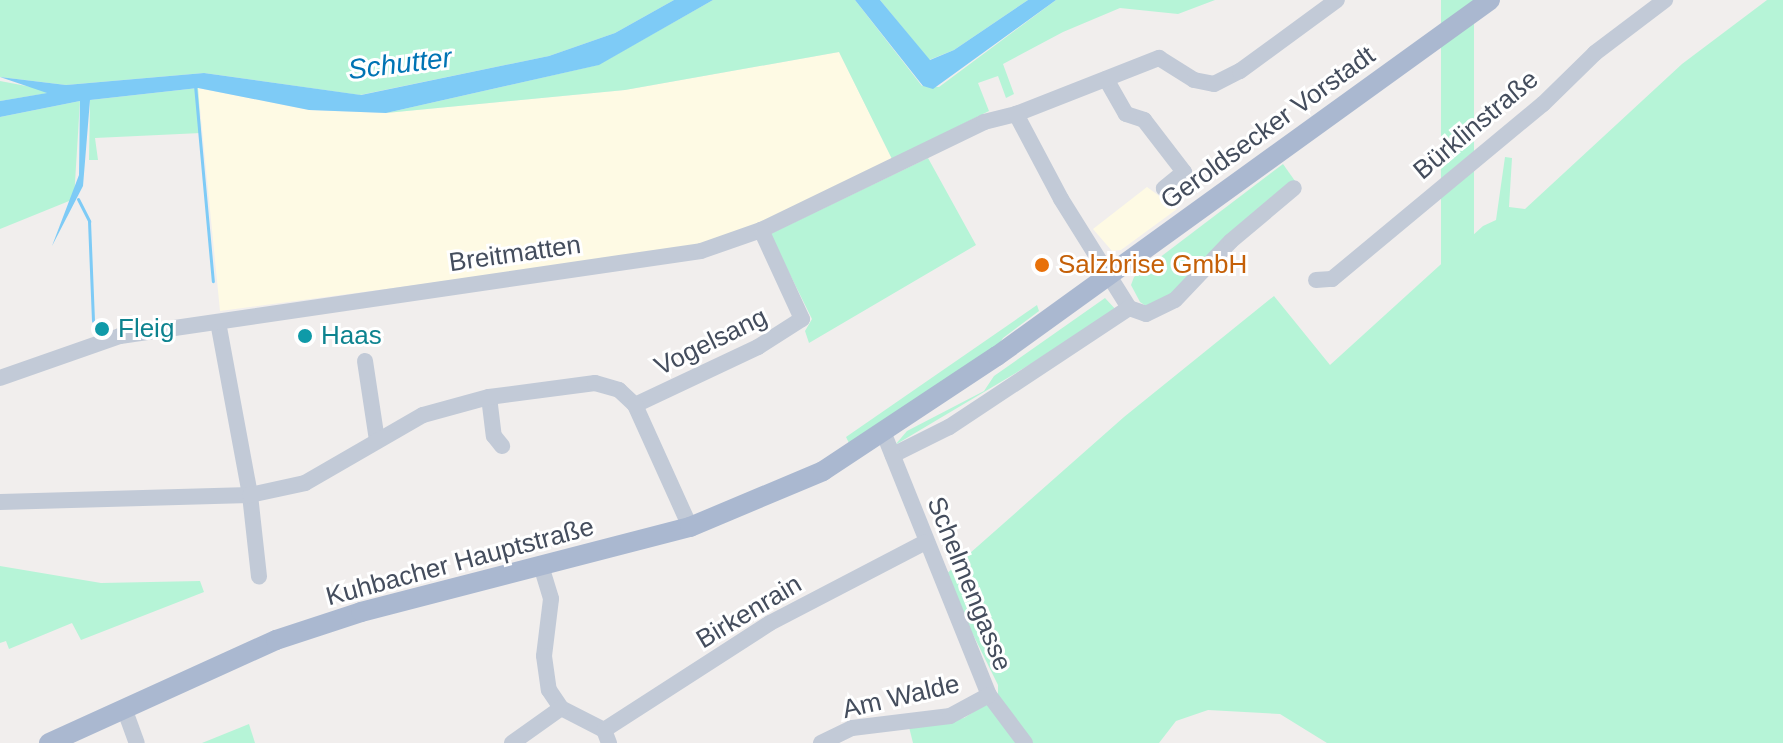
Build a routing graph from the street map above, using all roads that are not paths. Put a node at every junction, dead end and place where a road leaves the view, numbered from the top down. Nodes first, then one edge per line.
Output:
1 (1337, 0) edge
2 (1490, 0) edge
3 (1665, 0) edge
4 (1106, 79) junction
5 (1016, 114) junction
6 (1164, 188) dead end
7 (1294, 188) dead end
8 (761, 230) junction
9 (1108, 276) junction
10 (1316, 280) dead end
11 (1129, 308) junction
12 (218, 322) junction
13 (365, 361) dead end
14 (0, 378) edge
15 (489, 397) junction
16 (635, 405) junction
17 (884, 434) junction
18 (377, 440) junction
19 (502, 446) dead end
20 (893, 455) junction
21 (250, 495) junction
22 (0, 502) edge
23 (690, 527) junction
24 (924, 543) junction
25 (542, 569) junction
26 (259, 577) dead end
27 (989, 695) junction
28 (124, 708) junction
29 (561, 708) junction
30 (606, 737) edge
31 (49, 743) edge
32 (137, 743) edge
33 (512, 743) edge
34 (821, 743) edge
35 (1025, 743) edge

1 - 4 street, Breitmatten
2 - 9 main road, Geroldsecker Vorstadt
3 - 10 street, Bürklinstraße
4 - 5 street, Breitmatten
4 - 6 street
5 - 8 street, Breitmatten
5 - 9 street
7 - 11 street
8 - 12 street, Breitmatten
8 - 16 street, Vogelsang
9 - 11 street
9 - 17 main road, Geroldsecker Vorstadt
11 - 20 street
12 - 14 street, Breitmatten
12 - 21 street
13 - 18 street
15 - 16 street
15 - 18 street
15 - 19 street
16 - 23 street
17 - 20 street, Schelmengasse
17 - 23 main road, Kuhbacher Hauptstraße
18 - 21 street
20 - 24 street, Schelmengasse
21 - 22 street
21 - 26 street
23 - 25 main road, Kuhbacher Hauptstraße
24 - 27 street, Schelmengasse
24 - 30 street, Birkenrain
25 - 28 main road, Kuhbacher Hauptstraße
25 - 29 street
27 - 34 street, Am Walde
27 - 35 street, Schelmengasse
28 - 31 main road, Kuhbacher Hauptstraße
28 - 32 street
29 - 30 street
29 - 33 street

